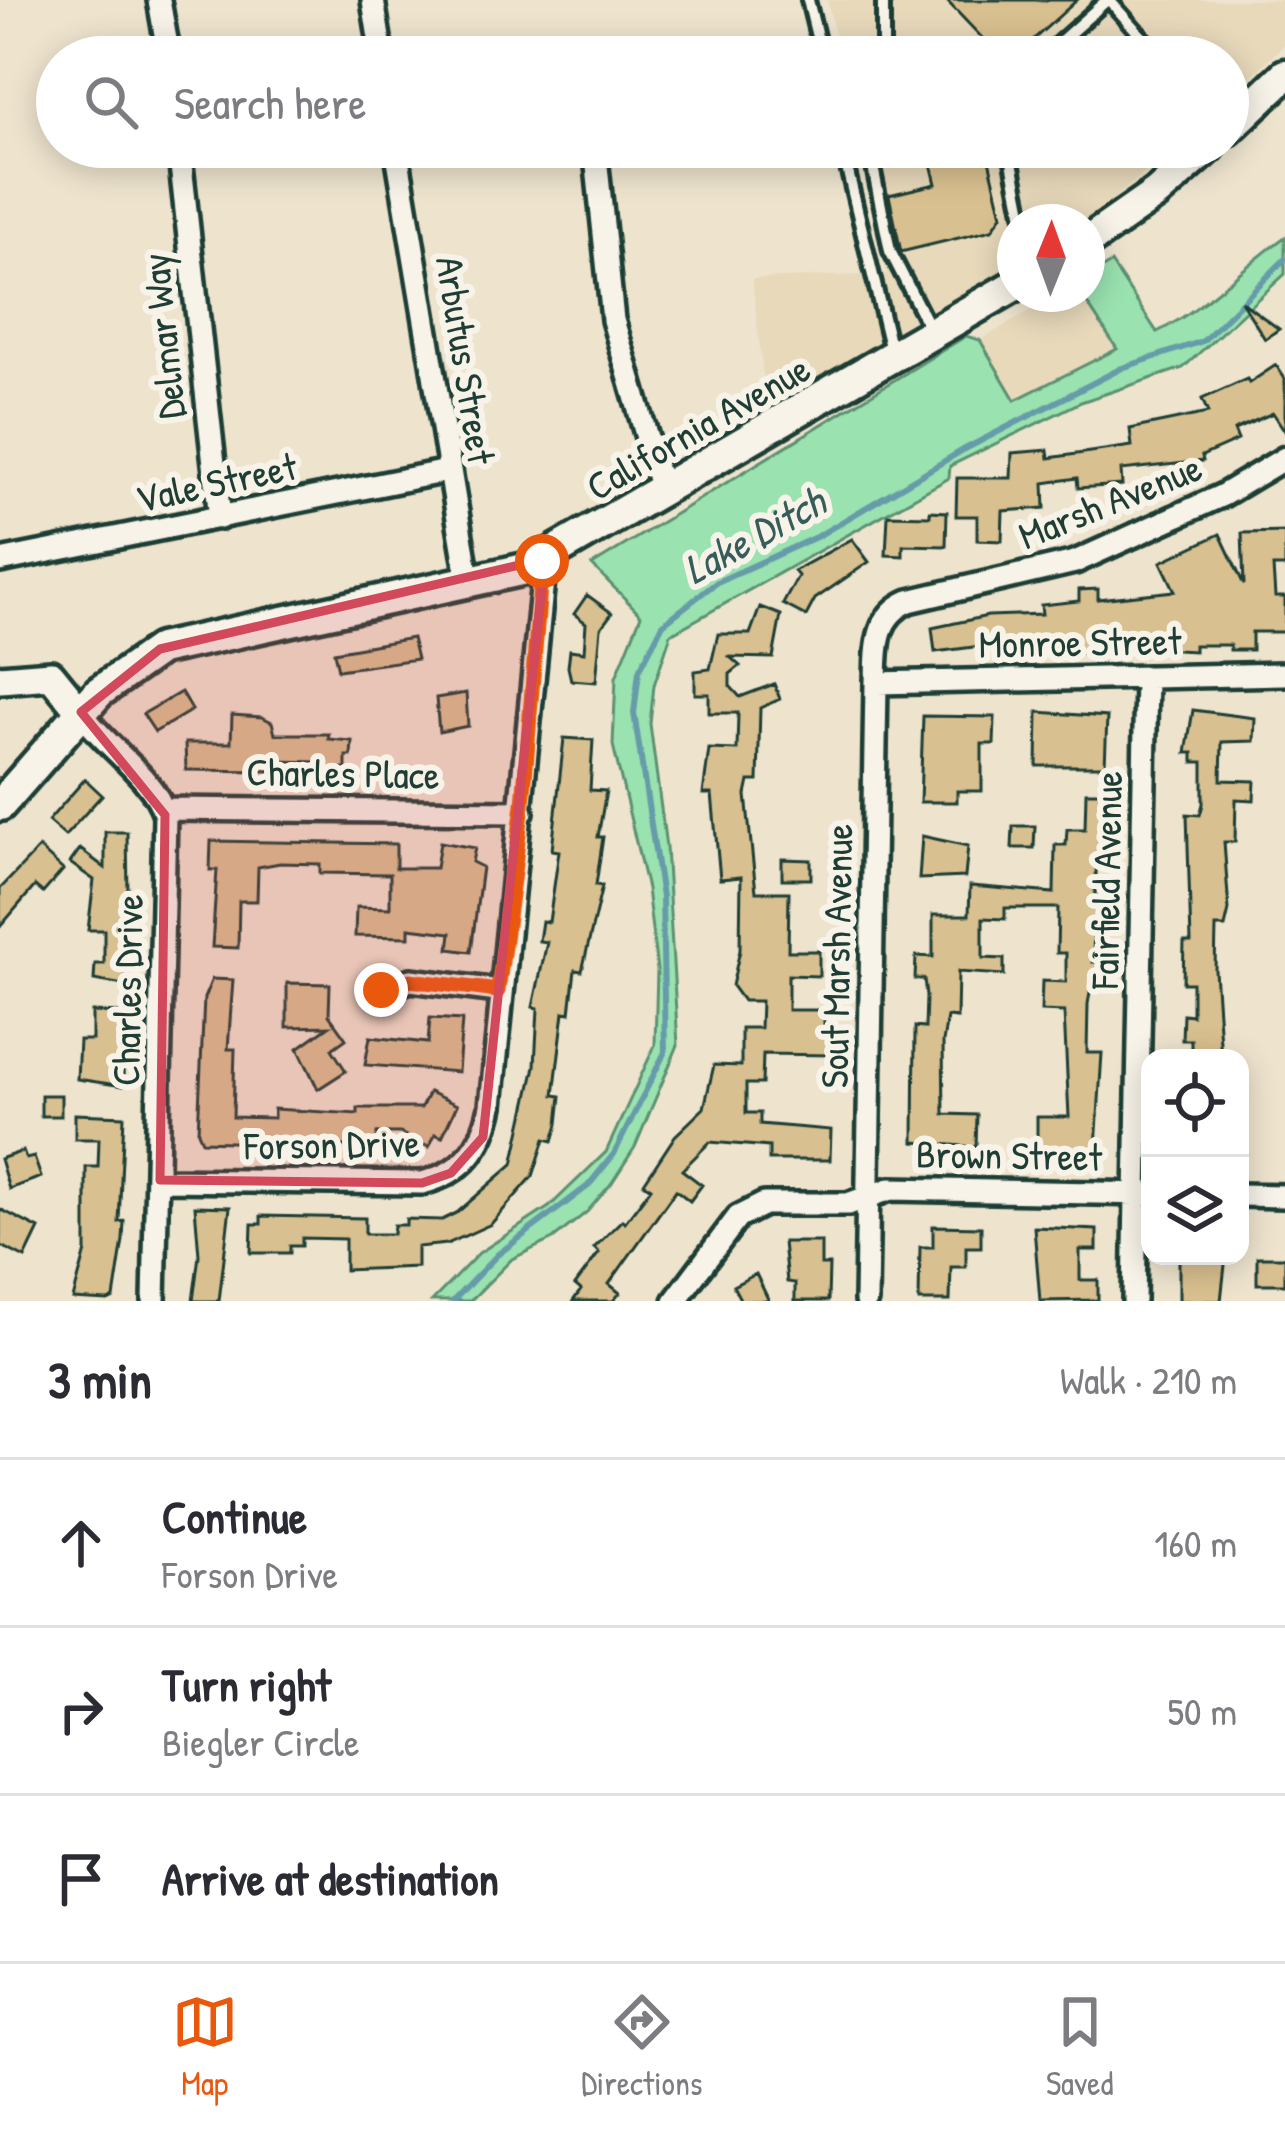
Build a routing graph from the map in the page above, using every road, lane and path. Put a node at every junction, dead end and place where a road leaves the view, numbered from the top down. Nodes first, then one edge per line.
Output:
1 (158, 0) edge
2 (373, 0) edge
3 (808, 0) edge
4 (883, 0) edge
5 (1108, 0) edge
6 (166, 36) edge
7 (379, 36) edge
8 (816, 36) edge
9 (883, 36) edge
10 (1067, 36) edge
11 (1141, 36) edge
12 (1285, 75) edge
13 (1249, 109) edge
14 (181, 168) edge
15 (399, 168) edge
16 (597, 168) edge
17 (847, 168) edge
18 (872, 168) edge
19 (1014, 168) edge
20 (1185, 168) edge
21 (1021, 204) edge
22 (1105, 229) edge
23 (997, 296) edge
24 (932, 334) junction
25 (892, 358) junction
26 (1285, 458) edge
27 (447, 471) junction
28 (663, 493) junction
29 (220, 518) junction
30 (545, 559) junction
31 (0, 561) edge
32 (469, 584) junction
33 (889, 614) joint
34 (1285, 674) edge
35 (1146, 676) junction
36 (0, 679) edge
37 (876, 683) junction
38 (81, 712) junction
39 (0, 805) edge
40 (164, 808) junction
41 (522, 812) junction
42 (381, 990) dead end
43 (498, 991) junction
44 (1143, 1157) edge
45 (160, 1180) junction
46 (1141, 1193) edge
47 (1249, 1195) edge
48 (868, 1196) junction
49 (1285, 1196) edge
50 (1141, 1217) edge
51 (154, 1301) edge
52 (676, 1301) edge
53 (866, 1301) edge
54 (1134, 1301) edge

1 - 6 street
2 - 7 street
3 - 8 lane
4 - 9 lane
5 - 10 lane
5 - 11 lane
12 - 13 main road
14 - 29 street, Delmar Way
15 - 27 street, Arbutus Street
16 - 28 street
17 - 25 lane
18 - 24 lane
19 - 21 lane
20 - 22 main road
23 - 24 main road, California Avenue
24 - 25 main road, California Avenue
25 - 28 main road, California Avenue
26 - 33 street, Marsh Avenue
27 - 29 street, Vale Street
27 - 32 street, Arbutus Street
28 - 30 main road, California Avenue
29 - 31 street, Vale Street
30 - 32 main road, California Avenue
30 - 41 street, Forson Drive
32 - 38 main road, California Avenue
33 - 37 street, Sout Marsh Avenue
34 - 35 street, Monroe Street
35 - 37 street, Monroe Street
35 - 44 street, Fairfield Avenue
36 - 38 street
37 - 48 street, Sout Marsh Avenue
38 - 39 main road, California Avenue
38 - 40 street
40 - 41 street, Charles Place
40 - 45 street, Charles Drive
41 - 43 street, Forson Drive
42 - 43 street
43 - 45 street, Forson Drive
45 - 51 street, Charles Drive
46 - 48 street, Brown Street
47 - 49 street
48 - 52 street, Brown Street
48 - 53 street, Sout Marsh Avenue
50 - 54 street, Fairfield Avenue

